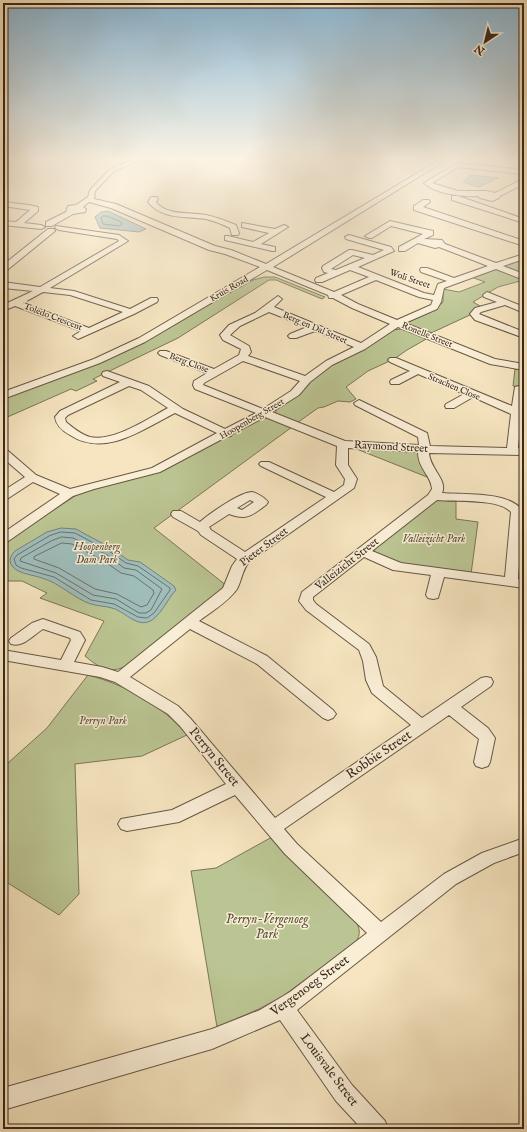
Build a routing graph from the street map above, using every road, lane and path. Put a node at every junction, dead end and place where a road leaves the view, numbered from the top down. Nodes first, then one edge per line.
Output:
1 (31, 213) edge
2 (71, 213) edge
3 (71, 213) edge
4 (129, 213) edge
5 (185, 213) edge
6 (355, 213) edge
7 (428, 213) edge
8 (449, 213) edge
9 (493, 213) edge
10 (442, 216) junction
11 (524, 220) edge
12 (3, 223) edge
13 (18, 224) junction
14 (245, 225) dead end
15 (58, 226) junction
16 (284, 227) dead end
17 (46, 228) junction
18 (276, 232) junction
19 (232, 236) junction
20 (369, 236) dead end
21 (349, 237) dead end
22 (417, 240) junction
23 (524, 244) edge
24 (254, 245) junction
25 (212, 248) junction
26 (272, 249) dead end
27 (402, 249) dead end
28 (524, 256) edge
29 (374, 258) junction
30 (3, 263) edge
31 (496, 266) junction
32 (350, 267) junction
33 (3, 269) edge
34 (264, 269) junction
35 (424, 270) dead end
36 (336, 273) junction
37 (376, 277) junction
38 (524, 277) edge
39 (319, 280) dead end
40 (454, 281) junction
41 (3, 285) edge
42 (40, 289) junction
43 (487, 295) dead end
44 (332, 296) junction
45 (438, 298) junction
46 (278, 299) dead end
47 (154, 300) dead end
48 (15, 303) junction
49 (504, 303) junction
50 (3, 308) edge
51 (268, 308) junction
52 (524, 310) edge
53 (131, 312) junction
54 (397, 323) junction
55 (314, 328) junction
56 (90, 331) junction
57 (524, 335) edge
58 (78, 336) dead end
59 (294, 336) dead end
60 (362, 347) junction
61 (164, 353) dead end
62 (242, 357) junction
63 (393, 360) dead end
64 (524, 367) edge
65 (417, 371) junction
66 (214, 372) junction
67 (107, 374) dead end
68 (306, 380) junction
69 (129, 382) junction
70 (395, 382) dead end
71 (519, 389) dead end
72 (470, 394) junction
73 (3, 396) edge
74 (359, 403) dead end
75 (450, 406) dead end
76 (175, 409) junction
77 (516, 412) junction
78 (264, 414) junction
79 (226, 434) junction
80 (343, 444) junction
81 (424, 449) junction
82 (512, 451) junction
83 (3, 452) edge
84 (524, 452) edge
85 (265, 464) dead end
86 (32, 477) junction
87 (69, 493) junction
88 (3, 496) edge
89 (435, 496) junction
90 (335, 497) junction
91 (228, 508) dead end
92 (177, 514) dead end
93 (202, 528) junction
94 (3, 539) edge
95 (362, 551) junction
96 (245, 558) junction
97 (438, 573) junction
98 (518, 583) edge
99 (433, 595) dead end
100 (189, 622) junction
101 (16, 641) dead end
102 (3, 655) edge
103 (65, 666) junction
104 (120, 678) junction
105 (486, 682) dead end
106 (450, 707) junction
107 (328, 714) dead end
108 (422, 726) junction
109 (482, 762) dead end
110 (237, 786) junction
111 (127, 824) dead end
112 (273, 828) junction
113 (524, 845) edge
114 (381, 934) junction
115 (283, 1008) junction
116 (3, 1098) edge
117 (377, 1129) edge

1 - 13 street
2 - 15 street
3 - 17 street
4 - 25 street, Ronelle Street
5 - 19 street
6 - 34 street, Kruis Road
7 - 10 street
8 - 10 street
9 - 11 street
10 - 23 street
12 - 13 street
13 - 17 street
14 - 18 street
15 - 17 street
15 - 42 street
16 - 18 street
17 - 30 street
17 - 33 street
18 - 24 street
19 - 24 street
19 - 25 street
20 - 22 street
21 - 29 street
22 - 27 street
22 - 31 street
24 - 26 street
25 - 34 street, Ronelle Street
28 - 31 street, Hoopenberg Street
29 - 32 street
29 - 36 street
31 - 38 street
31 - 40 street, Hoopenberg Street
32 - 36 street
32 - 37 street, Woli Street
34 - 44 street, Ronelle Street
34 - 73 street, Kruis Road
35 - 40 street
36 - 39 street
37 - 44 street, Woli Street
37 - 45 street, Woli Street
40 - 45 street, Hoopenberg Street
41 - 42 street, Toledo Crescent
42 - 48 street
42 - 53 street, Toledo Crescent
43 - 49 street
44 - 54 street, Ronelle Street
45 - 54 street, Hoopenberg Street
46 - 51 street, Berg en Dal Street
47 - 53 street, Toledo Crescent
48 - 50 street
48 - 56 street, Toledo Crescent
49 - 52 street
49 - 57 street
51 - 55 street, Berg en Dal Street
51 - 62 street, Berg en Dal Street
53 - 56 street, Toledo Crescent
54 - 60 street, Hoopenberg Street
54 - 64 street, Ronelle Street
55 - 59 street
55 - 60 street, Berg en Dal Street
56 - 58 street, Toledo Crescent
60 - 68 street, Hoopenberg Street
61 - 66 street, Berg Close
62 - 66 street
62 - 68 street
63 - 65 street, Strachen Close
65 - 70 street
65 - 72 street, Strachen Close
66 - 78 street, Raymond Street
67 - 69 street
68 - 78 street, Hoopenberg Street
69 - 76 street
69 - 76 street
71 - 77 street
72 - 75 street
72 - 77 street, Strachen Close
74 - 81 street
76 - 79 street
77 - 82 street
78 - 79 street, Hoopenberg Street
78 - 80 street, Raymond Street
79 - 87 street, Hoopenberg Street
80 - 81 street, Raymond Street
80 - 90 street, Pieter Street
81 - 82 street, Raymond Street
81 - 89 street
82 - 84 street, Raymond Street
83 - 86 street
85 - 90 street
86 - 87 street
86 - 88 street
87 - 94 street, Hoopenberg Street
89 - 95 street, Valleizicht Street
89 - 98 street
90 - 96 street, Pieter Street
91 - 93 street
92 - 93 street
93 - 96 street
95 - 97 street
95 - 108 street, Valleizicht Street
96 - 100 street, Pieter Street
97 - 98 street
97 - 99 street
100 - 104 street, Pieter Street
100 - 107 street
101 - 103 street
102 - 103 street, Perryn Street
103 - 104 street, Perryn Street
104 - 110 street, Perryn Street
105 - 106 street, Robbie Street
106 - 108 street, Robbie Street
106 - 109 street
108 - 112 street, Robbie Street
110 - 111 street
110 - 112 street, Perryn Street
112 - 114 street, Perryn Street
113 - 114 street, Vergenoeg Street
114 - 115 street, Vergenoeg Street
115 - 116 street, Vergenoeg Street
115 - 117 street, Louisvale Street

